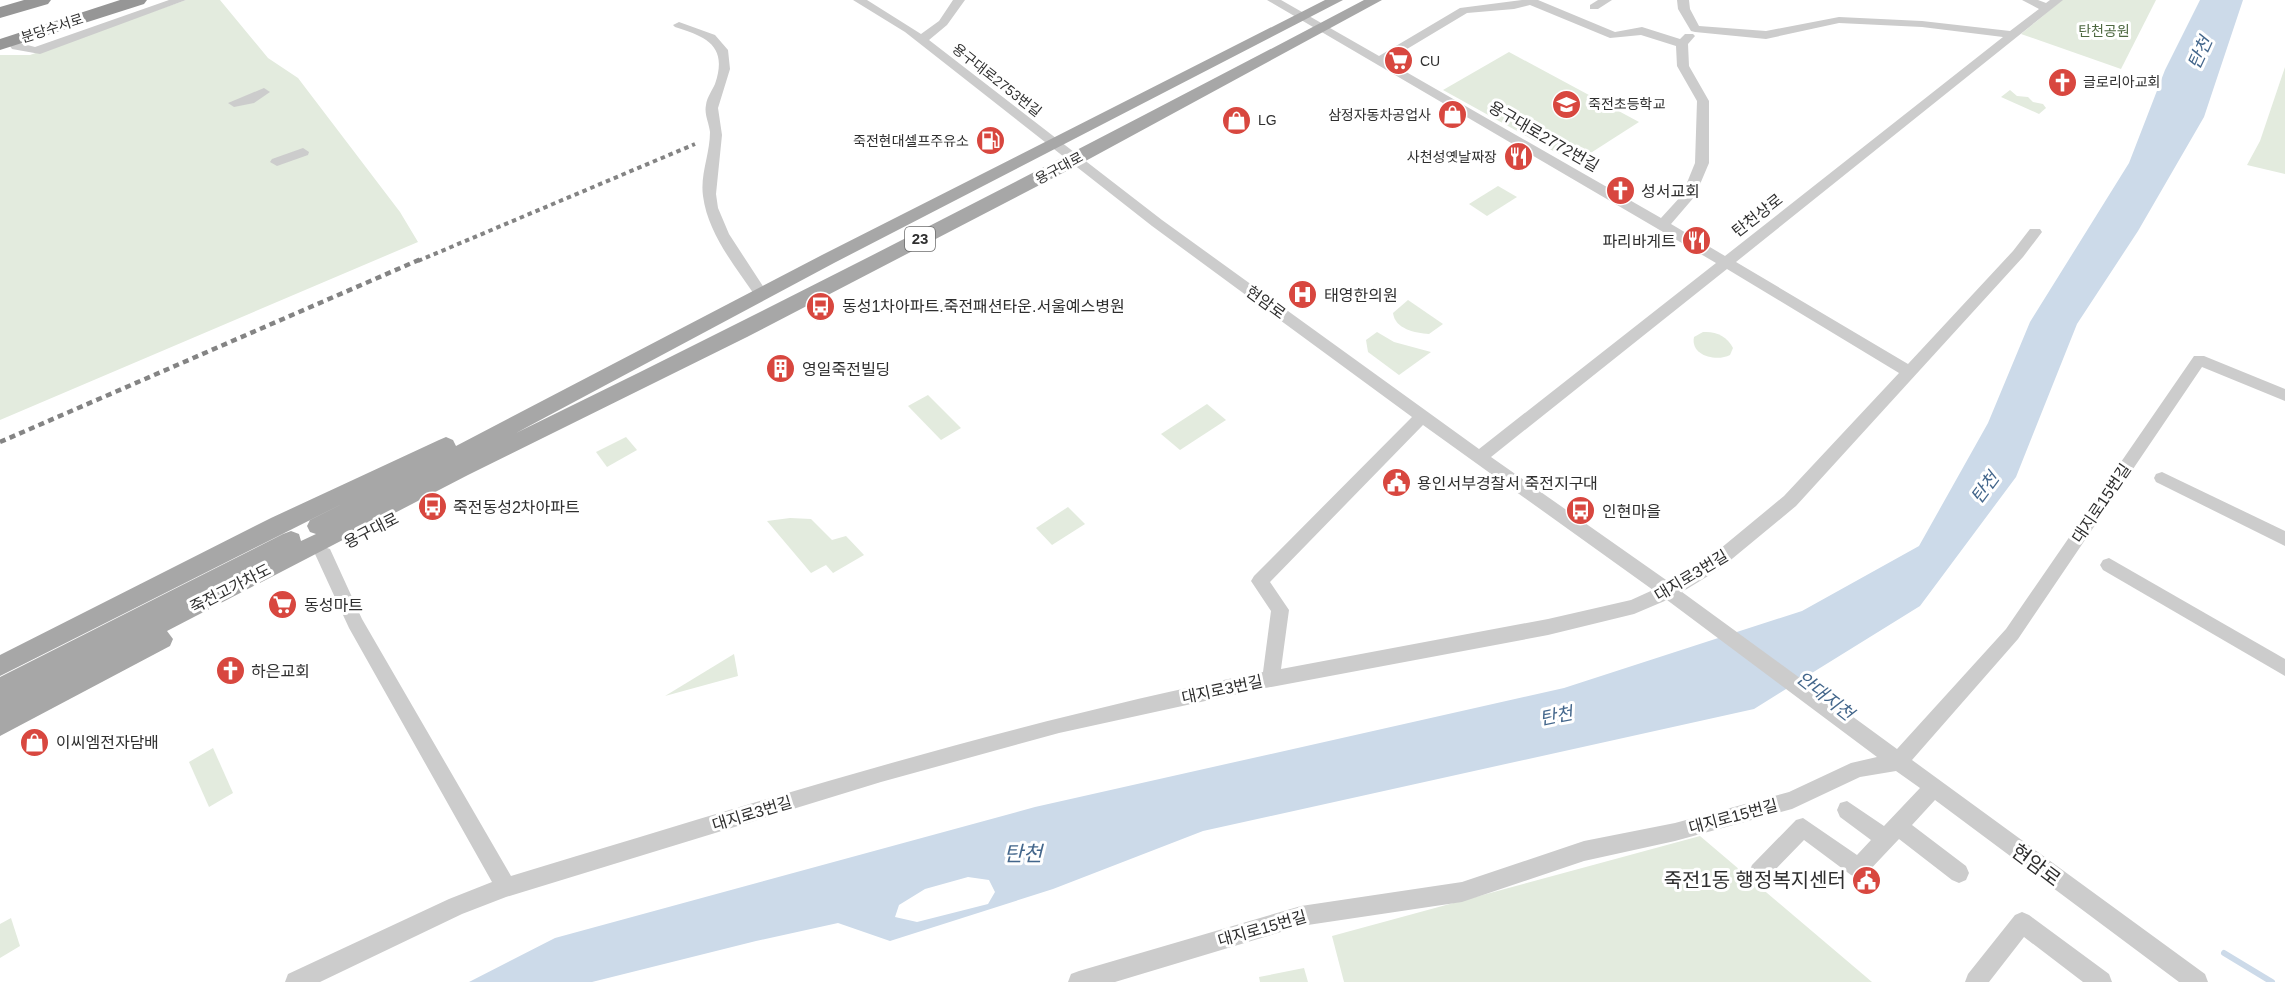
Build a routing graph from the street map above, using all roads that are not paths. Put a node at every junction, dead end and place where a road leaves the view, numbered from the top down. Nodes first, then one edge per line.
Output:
1 (42, 0) edge
2 (115, 0) edge
3 (138, 0) edge
4 (180, 0) edge
5 (859, 0) edge
6 (958, 0) edge
7 (1273, 0) edge
8 (1336, 0) edge
9 (1375, 0) edge
10 (1606, 0) edge
11 (1683, 0) edge
12 (2028, 0) edge
13 (2052, 4) edge
14 (1594, 8) dead end
15 (0, 14) edge
16 (1302, 17) junction
17 (679, 25) dead end
18 (1320, 28) junction
19 (1695, 29) junction
20 (2014, 35) junction
21 (921, 40) junction
22 (5, 43) edge
23 (1682, 44) junction
24 (1378, 61) junction
25 (264, 92) dead end
26 (234, 104) dead end
27 (1054, 144) junction
28 (303, 152) dead end
29 (1074, 160) junction
30 (277, 162) dead end
31 (1664, 225) junction
32 (2035, 232) dead end
33 (1725, 263) junction
34 (761, 294) junction
35 (727, 314) junction
36 (740, 332) junction
37 (1908, 371) junction
38 (2285, 395) edge
39 (1422, 416) junction
40 (1479, 458) junction
41 (457, 463) junction
42 (2162, 478) dead end
43 (2285, 539) edge
44 (324, 554) junction
45 (2109, 565) dead end
46 (1668, 591) junction
47 (0, 666) edge
48 (2285, 668) edge
49 (1271, 679) junction
50 (0, 689) edge
51 (0, 706) edge
52 (0, 725) edge
53 (1898, 762) junction
54 (1934, 787) junction
55 (1847, 810) dead end
56 (1891, 832) junction
57 (1760, 872) dead end
58 (1959, 873) dead end
59 (506, 887) junction
60 (296, 982) edge
61 (1079, 982) edge
62 (1976, 982) edge
63 (2102, 982) edge
64 (2197, 982) edge

1 - 15 highway
2 - 22 highway, 분당수서로
3 - 22 highway, 분당수서로
4 - 22 street
5 - 21 street, 용구대로2753번길
6 - 21 street, 용구대로2753번길
7 - 16 street, 용구대로2772번길
8 - 16 main road, 용구대로
9 - 18 main road, 용구대로 / 23
10 - 14 street
11 - 19 street
12 - 13 street
13 - 20 street, 탄천상로
16 - 18 street, 용구대로2772번길
16 - 27 main road, 용구대로
17 - 34 street
18 - 24 street, 용구대로2772번길
18 - 29 main road, 용구대로 / 23
19 - 20 street
19 - 23 street
20 - 33 street, 탄천상로
21 - 27 street, 용구대로2753번길
23 - 24 street
23 - 31 street
24 - 31 street, 용구대로2772번길
25 - 26 street
27 - 29 street, 현암로
27 - 34 main road, 용구대로
28 - 30 street
29 - 36 main road, 용구대로 / 23
29 - 39 street, 현암로
31 - 33 street, 용구대로2772번길
32 - 37 street, 대지로3번길
33 - 37 street, 용구대로2772번길
33 - 40 street, 탄천상로
34 - 35 main road, 용구대로
35 - 41 main road, 용구대로
35 - 47 main road, 용구대로
36 - 41 main road, 용구대로 / 23
36 - 44 main road, 용구대로
37 - 46 street, 대지로3번길
38 - 53 street, 대지로15번길
39 - 40 street, 현암로
39 - 49 street
40 - 46 street, 현암로
41 - 50 main road, 죽전고가차도
41 - 51 main road, 죽전고가차도
42 - 43 street
44 - 52 main road, 용구대로
44 - 59 street
45 - 48 street
46 - 49 street, 대지로3번길
46 - 53 street, 현암로
49 - 59 street, 대지로3번길
53 - 54 street, 현암로
53 - 61 street, 대지로15번길
54 - 56 street
54 - 64 street, 현암로
55 - 56 street
56 - 57 street
56 - 58 street
59 - 60 street, 대지로3번길
62 - 63 street

